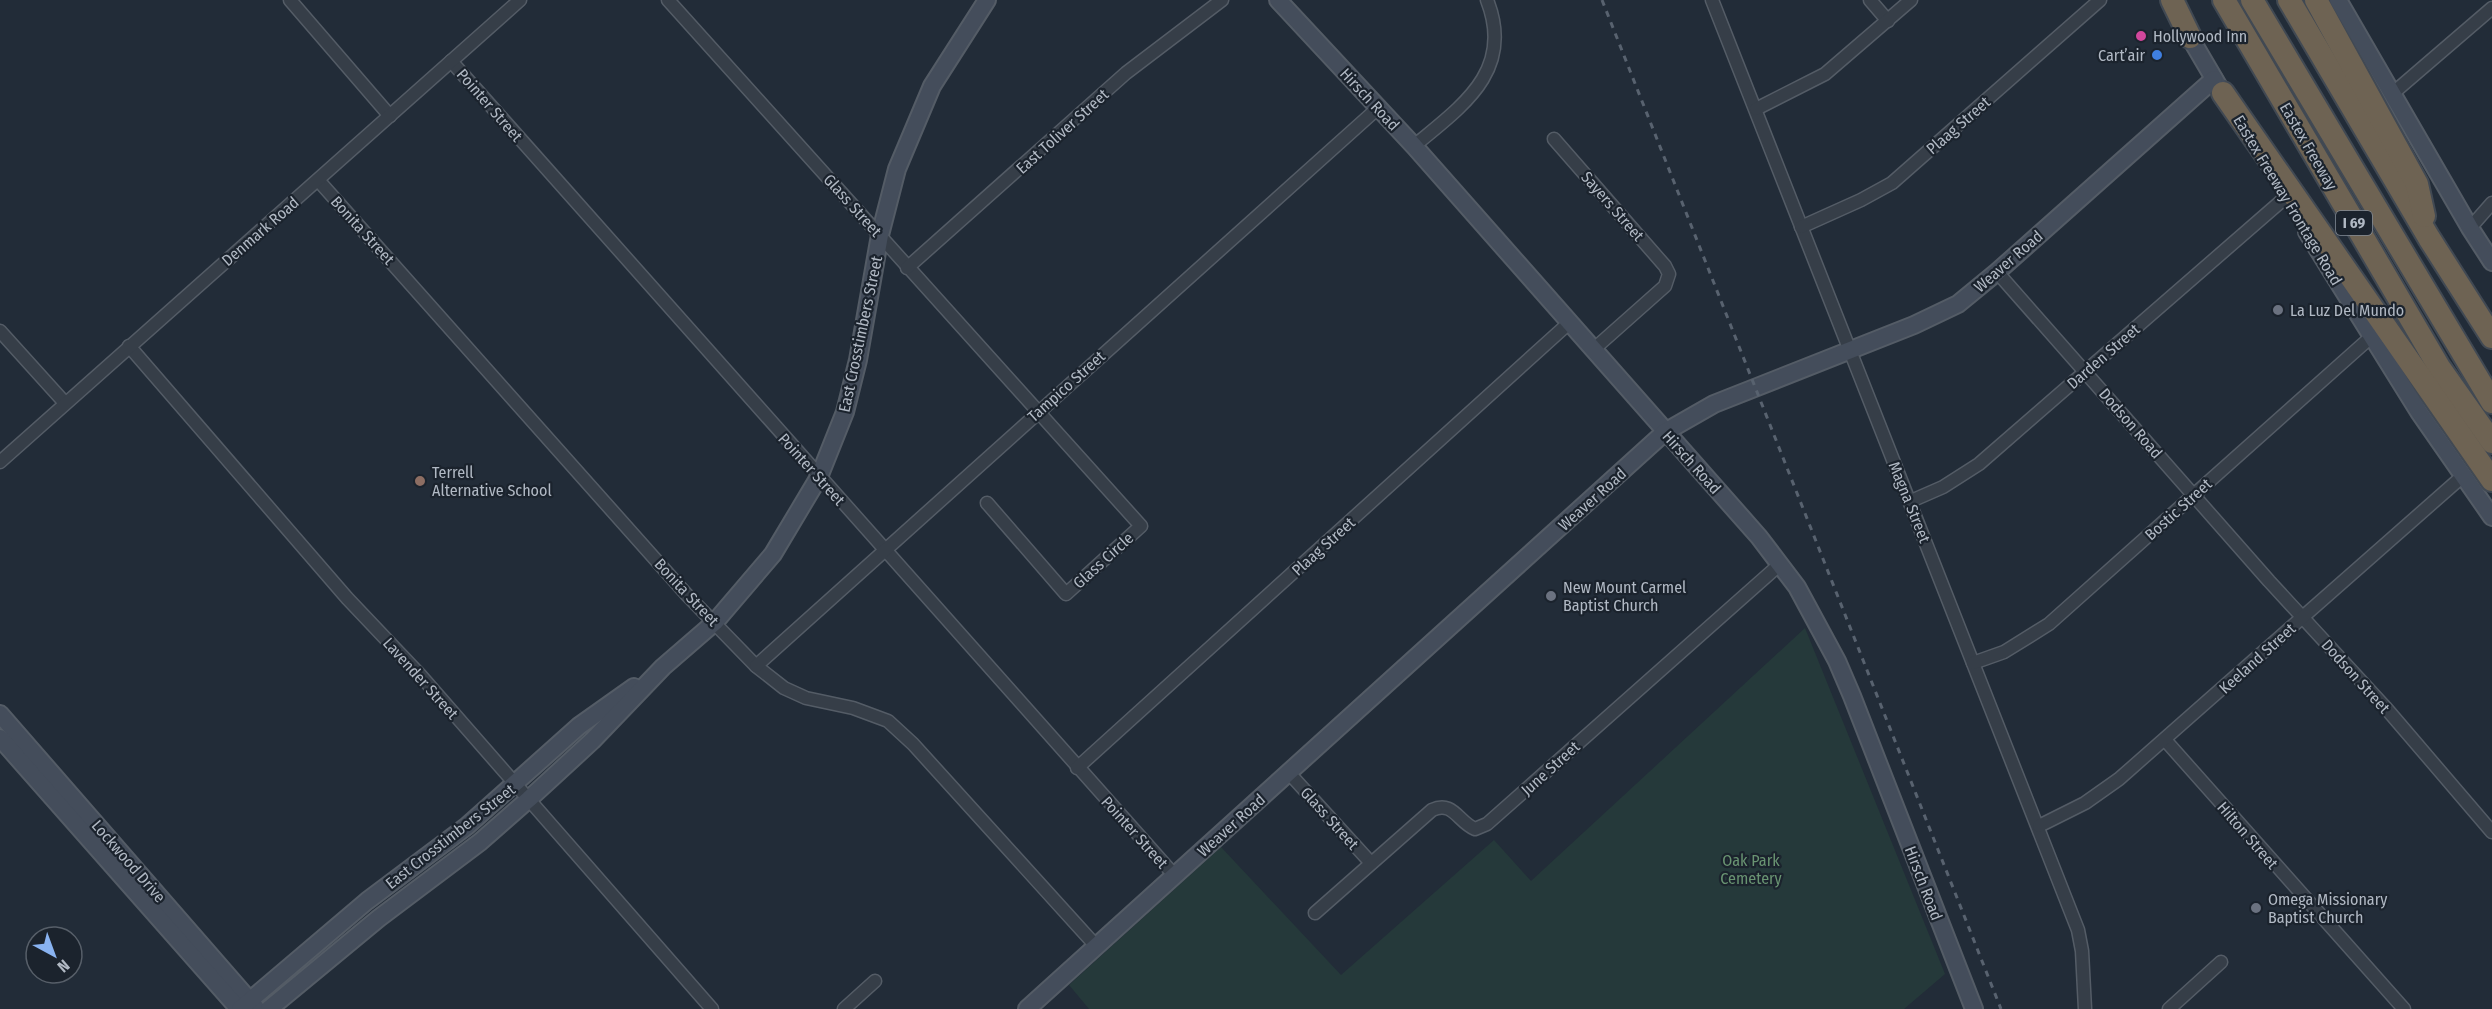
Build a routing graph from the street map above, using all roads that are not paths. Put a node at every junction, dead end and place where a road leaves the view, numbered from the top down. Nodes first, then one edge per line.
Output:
1 (290, 0) edge
2 (520, 0) edge
3 (668, 0) edge
4 (987, 0) edge
5 (1222, 0) edge
6 (1278, 0) edge
7 (1488, 0) edge
8 (1712, 0) edge
9 (1870, 0) edge
10 (1911, 0) edge
11 (2100, 0) edge
12 (2170, 0) edge
13 (2224, 0) edge
14 (2252, 0) edge
15 (2289, 0) edge
16 (2316, 0) edge
17 (2338, 0) edge
18 (2492, 8) edge
19 (1887, 21) junction
20 (2190, 37) joint
21 (451, 61) junction
22 (2219, 86) junction
23 (2392, 94) junction
24 (1378, 108) junction
25 (1755, 109) junction
26 (390, 116) junction
27 (1554, 139) dead end
28 (1414, 146) junction
29 (318, 180) junction
30 (2286, 197) junction
31 (2492, 203) edge
32 (1800, 227) junction
33 (2470, 228) junction
34 (880, 235) junction
35 (2429, 238) junction
36 (2492, 262) edge
37 (908, 268) junction
38 (1997, 272) junction
39 (1569, 323) junction
40 (0, 331) edge
41 (2371, 337) junction
42 (2492, 337) edge
43 (129, 346) junction
44 (1594, 349) junction
45 (1849, 350) junction
46 (2085, 371) junction
47 (2492, 402) edge
48 (65, 403) junction
49 (1037, 411) junction
50 (1665, 432) junction
51 (2492, 442) edge
52 (0, 462) edge
53 (2464, 475) junction
54 (819, 477) junction
55 (2492, 480) edge
56 (2194, 494) junction
57 (1911, 501) junction
58 (987, 503) dead end
59 (2492, 517) edge
60 (884, 550) junction
61 (1779, 565) junction
62 (2302, 617) junction
63 (715, 622) junction
64 (1973, 663) junction
65 (756, 666) junction
66 (663, 667) junction
67 (0, 714) edge
68 (0, 738) edge
69 (2166, 741) junction
70 (1077, 768) junction
71 (1290, 772) junction
72 (516, 784) junction
73 (530, 799) junction
74 (2039, 826) junction
75 (2492, 832) edge
76 (1371, 863) junction
77 (122, 866) junction
78 (1174, 876) junction
79 (381, 891) junction
80 (392, 908) junction
81 (1315, 913) dead end
82 (1096, 946) junction
83 (2221, 962) dead end
84 (875, 981) dead end
85 (246, 1007) edge
86 (269, 1009) edge
87 (712, 1009) edge
88 (844, 1009) edge
89 (1027, 1009) edge
90 (1974, 1009) edge
91 (2085, 1009) edge
92 (2169, 1009) edge
93 (2404, 1009) edge

1 - 26 street
2 - 21 street, Denmark Road
3 - 34 street, Glass Street
4 - 34 main road, East Crosstimbers Street
5 - 37 street, East Toliver Street
6 - 24 main road, Hirsch Road
7 - 28 street
8 - 25 street, Magna Street
9 - 19 street
10 - 19 street
11 - 32 street, Plaag Street
12 - 20 highway
13 - 51 highway, Eastex Freeway / I 69
14 - 47 highway, I 69
15 - 35 highway
16 - 35 highway
17 - 23 main road
18 - 23 street
19 - 25 street
20 - 22 main road, Eastex Freeway Frontage Road
21 - 26 street, Denmark Road
21 - 54 street, Pointer Street
22 - 30 main road, Eastex Freeway Frontage Road
22 - 38 main road, Weaver Road
22 - 55 highway
23 - 33 main road
24 - 28 main road, Hirsch Road
24 - 49 street, Tampico Street
25 - 32 street, Magna Street
26 - 29 street, Denmark Road
27 - 44 street, Sayers Street
28 - 39 main road, Hirsch Road
29 - 43 street, Denmark Road
29 - 63 street, Bonita Street
30 - 41 main road, Eastex Freeway Frontage Road
30 - 46 street, Darden Street
31 - 33 street
32 - 45 street, Magna Street
33 - 36 main road
34 - 37 street, Glass Street
34 - 54 main road, East Crosstimbers Street
35 - 42 highway
37 - 49 street, Glass Street
38 - 45 main road, Weaver Road
38 - 46 street, Dodson Road
39 - 44 main road, Hirsch Road
39 - 70 street, Plaag Street
40 - 48 street
41 - 53 main road, Eastex Freeway Frontage Road
41 - 56 street, Bostic Street
43 - 48 street, Denmark Road
43 - 72 street, Lavender Street
44 - 50 main road, Hirsch Road
45 - 50 main road, Weaver Road
45 - 57 street, Magna Street
46 - 56 street, Dodson Road
46 - 57 street, Darden Street
48 - 52 street, Denmark Road
49 - 58 street, Glass Circle
49 - 60 street, Tampico Street
50 - 61 main road, Hirsch Road
50 - 71 main road, Weaver Road
53 - 59 main road, Eastex Freeway Frontage Road
53 - 62 street, Keeland Street
54 - 60 street, Pointer Street
54 - 63 main road, East Crosstimbers Street
56 - 62 street, Dodson Street
56 - 64 street, Bostic Street
57 - 64 street, Magna Street
60 - 65 street, Tampico Street
60 - 70 street, Pointer Street
61 - 76 street, June Street
61 - 90 main road, Hirsch Road
62 - 69 street, Keeland Street
62 - 75 street, Dodson Street
63 - 65 street, Bonita Street
63 - 66 main road, East Crosstimbers Street
64 - 74 street, Magna Street
65 - 82 street, Bonita Street
66 - 72 main road, East Crosstimbers Street
66 - 73 main road, East Crosstimbers Street
67 - 77 main road, Lockwood Drive
68 - 77 main road, Lockwood Drive
69 - 74 street, Keeland Street
69 - 93 street, Hilton Street
70 - 78 street, Pointer Street
71 - 76 street, Glass Street
71 - 78 main road, Weaver Road
72 - 73 street, Lavender Street
72 - 79 main road, East Crosstimbers Street
73 - 80 main road, East Crosstimbers Street
73 - 87 street, Lavender Street
74 - 91 street, Magna Street
76 - 81 street, June Street
77 - 85 main road, Lockwood Drive
78 - 82 main road, Weaver Road
79 - 80 main road
79 - 85 main road, East Crosstimbers Street
80 - 86 main road, East Crosstimbers Street
82 - 89 main road, Weaver Road
83 - 92 street
84 - 88 street

